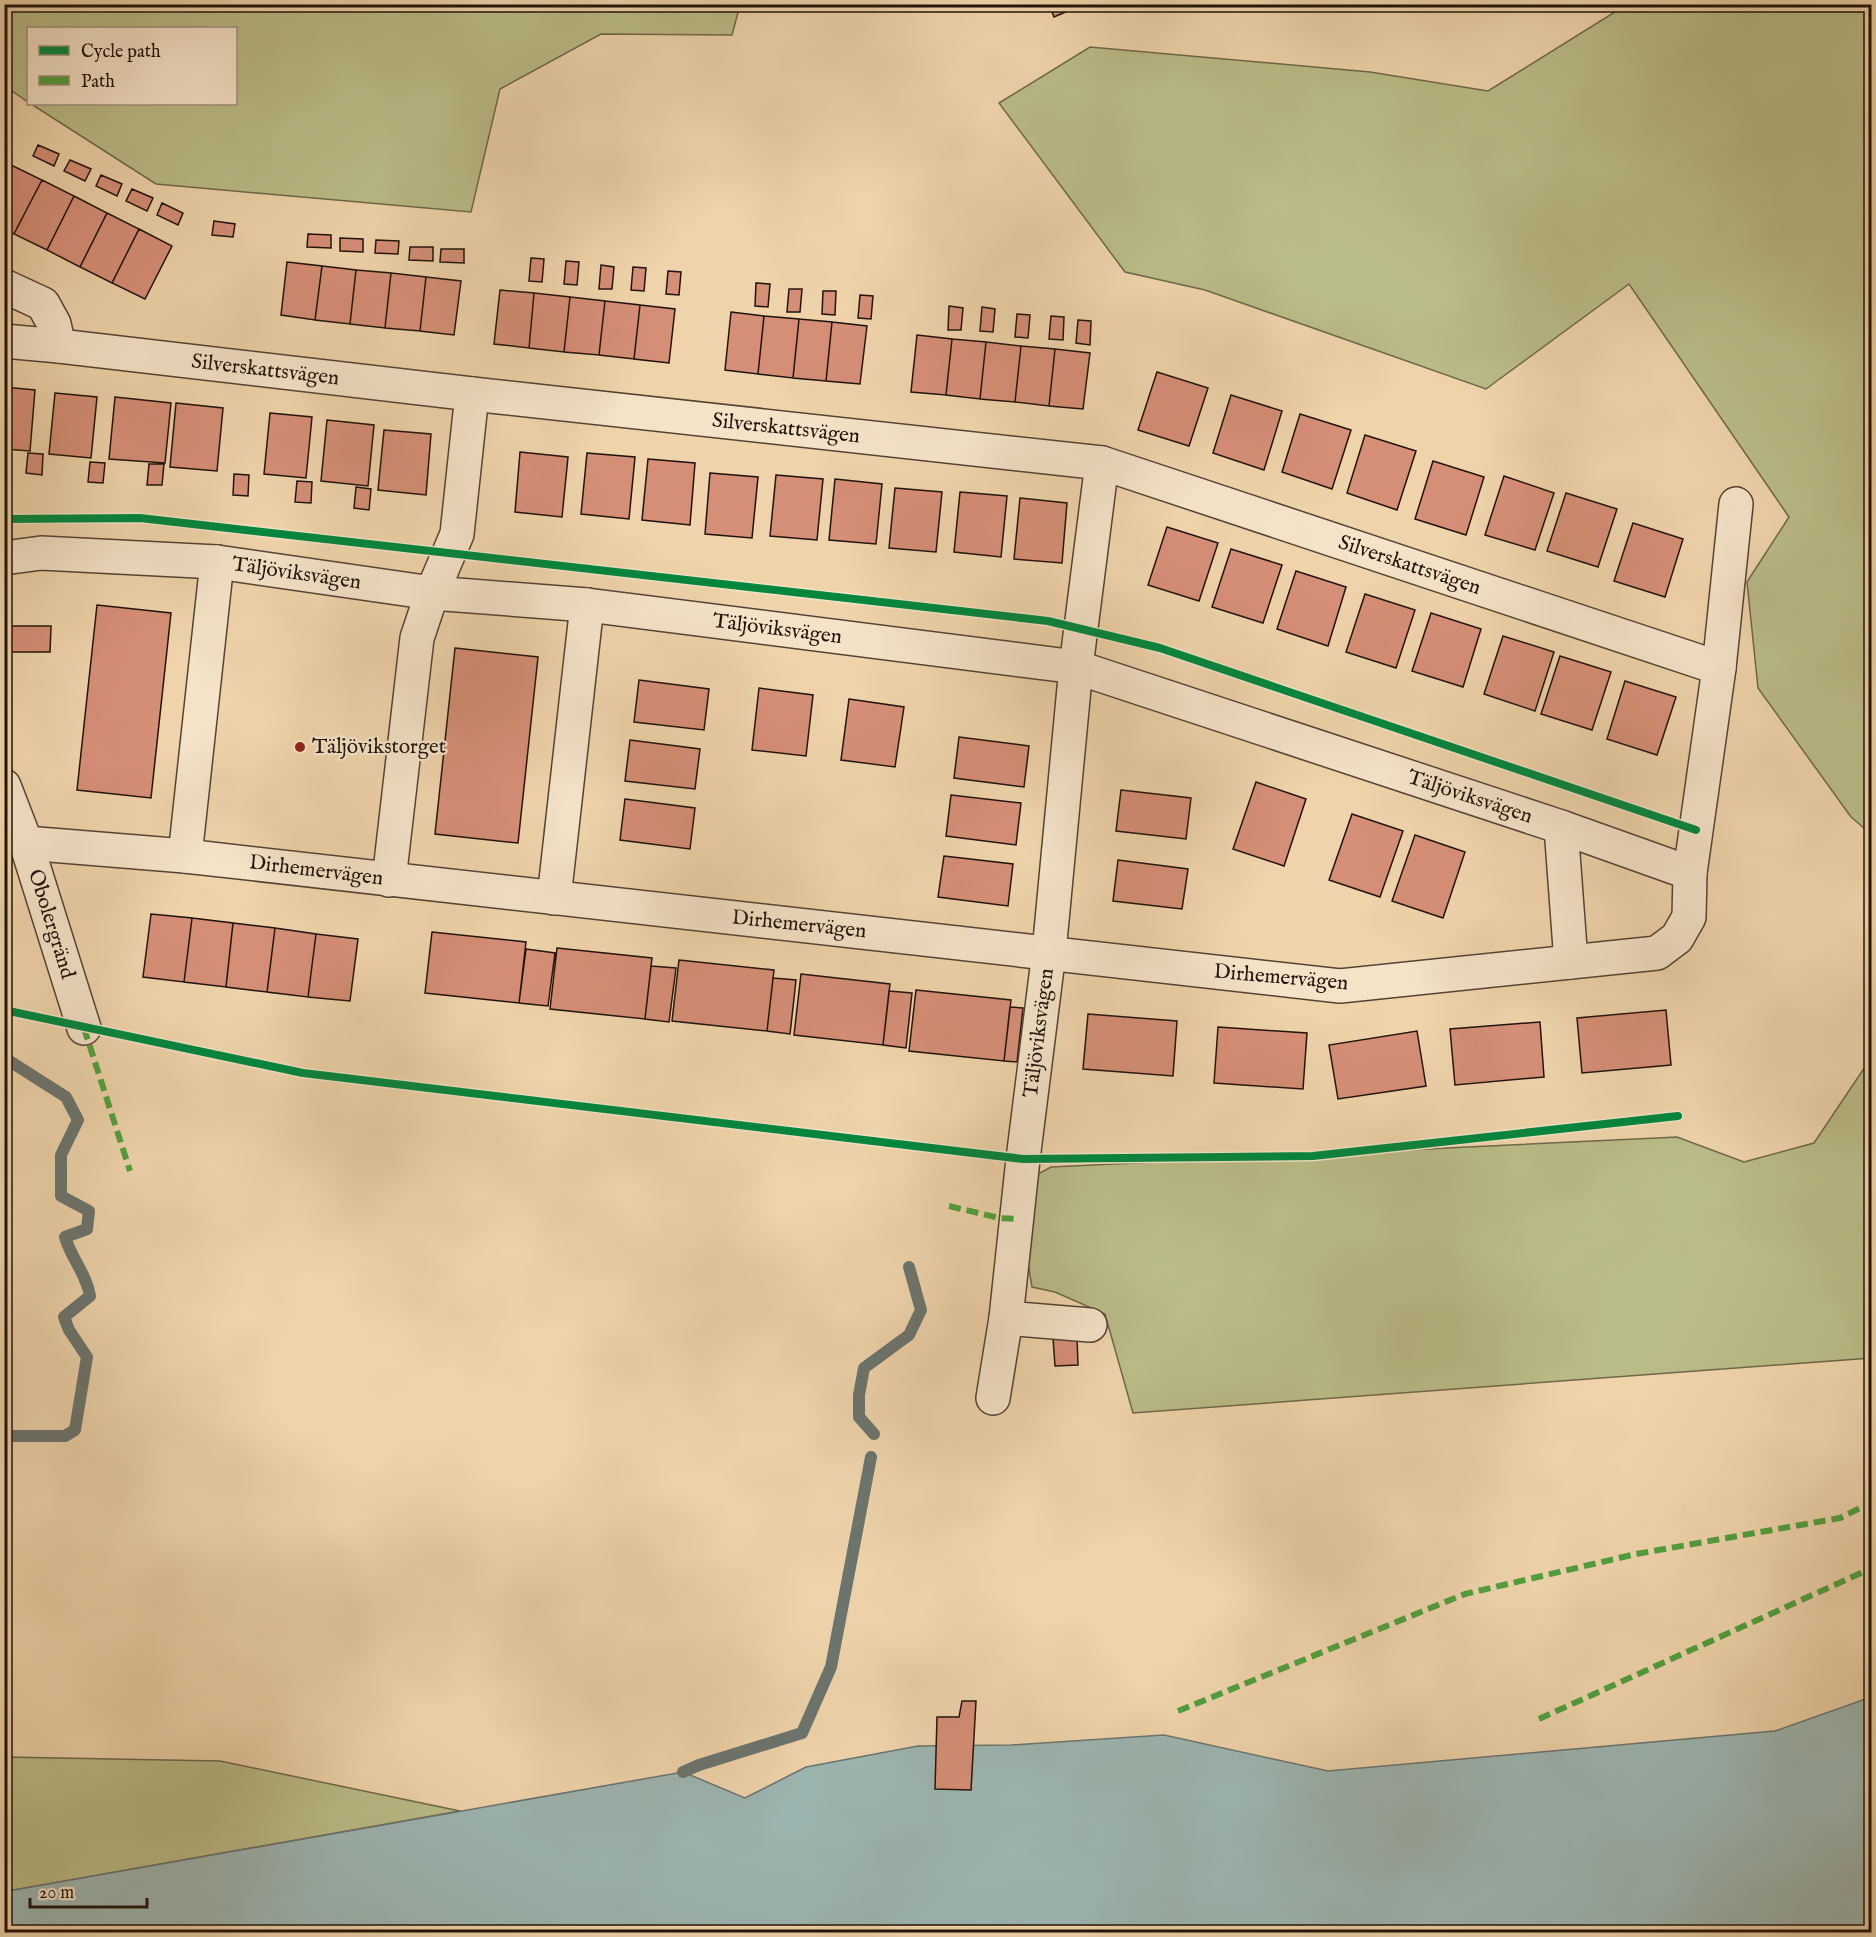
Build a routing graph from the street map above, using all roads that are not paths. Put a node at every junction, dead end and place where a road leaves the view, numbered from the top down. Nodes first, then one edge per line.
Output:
1 (4, 286) edge
2 (4, 341) edge
3 (59, 346) junction
4 (472, 394) junction
5 (1102, 463) junction
6 (1736, 504) dead end
7 (4, 558) edge
8 (217, 562) junction
9 (432, 592) junction
10 (587, 604) junction
11 (1076, 667) junction
12 (1719, 668) junction
13 (4, 786) edge
14 (1561, 827) junction
15 (26, 843) junction
16 (185, 856) junction
17 (1690, 873) junction
18 (389, 880) junction
19 (554, 898) junction
20 (1049, 952) junction
21 (1571, 962) junction
22 (84, 1028) dead end
23 (1006, 1318) junction
24 (1090, 1325) dead end
25 (993, 1398) dead end

1 - 3 street
2 - 3 street, Silverskattsvägen
3 - 4 street, Silverskattsvägen
4 - 5 street, Silverskattsvägen
4 - 9 street
5 - 11 street
5 - 12 street, Silverskattsvägen
6 - 12 street
7 - 8 street, Täljöviksvägen
8 - 9 street, Täljöviksvägen
8 - 16 street
9 - 10 street, Täljöviksvägen
9 - 18 street
10 - 11 street, Täljöviksvägen
10 - 19 street
11 - 14 street, Täljöviksvägen
11 - 20 street, Täljöviksvägen
12 - 17 street
13 - 15 street, Obolergränd
14 - 17 street, Täljöviksvägen
14 - 21 street
15 - 16 street, Dirhemervägen
15 - 22 street, Obolergränd
16 - 18 street, Dirhemervägen
17 - 21 street
18 - 19 street, Dirhemervägen
19 - 20 street, Dirhemervägen
20 - 21 street, Dirhemervägen
20 - 23 street, Täljöviksvägen
23 - 24 street
23 - 25 street, Täljöviksvägen

